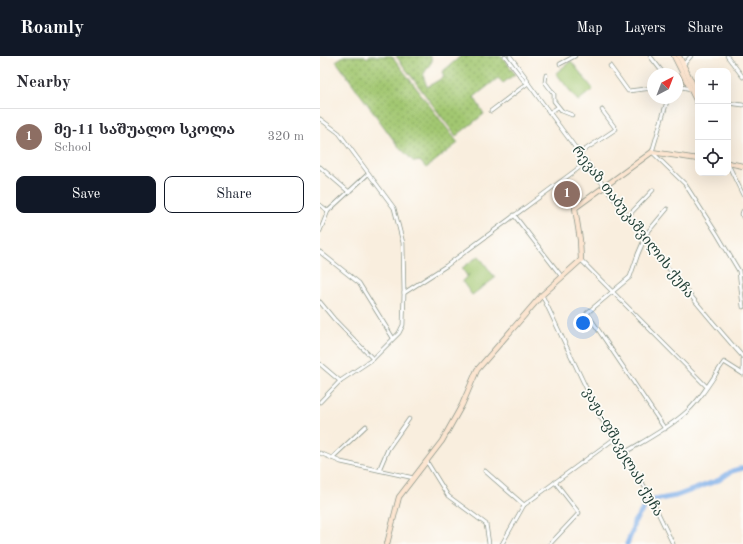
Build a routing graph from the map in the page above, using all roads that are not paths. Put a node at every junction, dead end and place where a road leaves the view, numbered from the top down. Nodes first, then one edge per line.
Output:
1 (505, 56) edge
2 (510, 56) edge
3 (575, 56) edge
4 (650, 56) edge
5 (674, 56) edge
6 (679, 56) edge
7 (691, 56) edge
8 (728, 56) edge
9 (560, 64) dead end
10 (610, 66) dead end
11 (682, 66) junction
12 (659, 68) edge
13 (546, 75) dead end
14 (743, 77) edge
15 (528, 83) junction
16 (683, 87) edge
17 (695, 88) edge
18 (647, 89) edge
19 (690, 89) junction
20 (695, 92) edge
21 (695, 98) edge
22 (731, 103) edge
23 (666, 104) edge
24 (743, 105) edge
25 (558, 107) junction
26 (602, 110) dead end
27 (490, 111) dead end
28 (549, 113) junction
29 (572, 116) dead end
30 (320, 119) edge
31 (652, 152) junction
32 (580, 153) junction
33 (695, 158) edge
34 (587, 162) junction
35 (731, 164) edge
36 (743, 166) edge
37 (320, 167) edge
38 (731, 169) edge
39 (368, 174) junction
40 (605, 187) junction
41 (653, 190) dead end
42 (349, 192) junction
43 (743, 195) edge
44 (320, 205) edge
45 (667, 209) dead end
46 (328, 211) junction
47 (743, 211) edge
48 (514, 215) junction
49 (628, 216) junction
50 (743, 217) edge
51 (320, 231) edge
52 (645, 238) junction
53 (320, 252) edge
54 (581, 260) junction
55 (562, 277) junction
56 (613, 292) junction
57 (404, 293) junction
58 (542, 295) junction
59 (320, 302) edge
60 (743, 307) edge
61 (393, 338) junction
62 (743, 358) edge
63 (373, 359) junction
64 (320, 364) edge
65 (743, 374) edge
66 (340, 381) junction
67 (706, 386) junction
68 (320, 402) edge
69 (409, 419) dead end
70 (366, 426) dead end
71 (665, 429) junction
72 (614, 438) junction
73 (320, 453) edge
74 (624, 453) junction
75 (332, 458) junction
76 (427, 462) junction
77 (378, 470) junction
78 (485, 471) dead end
79 (414, 478) junction
80 (555, 482) junction
81 (524, 505) junction
82 (387, 544) edge
83 (489, 544) edge
84 (502, 544) edge
85 (550, 544) edge
86 (673, 544) edge

1 - 15 street, რევაზ თაბუკაშვილის ქუჩა
2 - 15 street, რევაზ თაბუკაშვილის ქუჩა
3 - 9 street
4 - 12 street
5 - 11 street
6 - 11 street
7 - 11 street
8 - 14 street
10 - 18 street
11 - 17 street
11 - 19 street
13 - 25 street
15 - 27 street
15 - 28 street, რევაზ თაბუკაშვილის ქუჩა
16 - 19 street
19 - 20 street
19 - 21 street
22 - 24 street
23 - 31 street
25 - 28 street
25 - 29 street
26 - 32 street
28 - 32 street, რევაზ თაბუკაშვილის ქუჩა
30 - 39 street
31 - 33 street
31 - 40 street
31 - 60 street
32 - 34 street, რევაზ თაბუკაშვილის ქუჩა
34 - 40 street, რევაზ თაბუკაშვილის ქუჩა
34 - 48 street
35 - 36 street
37 - 42 street
38 - 43 street
39 - 42 street
39 - 57 street
40 - 49 street, რევაზ თაბუკაშვილის ქუჩა
40 - 54 street
41 - 49 street
42 - 46 street
44 - 46 street
45 - 52 street
46 - 51 street
47 - 50 street
48 - 55 street
48 - 57 street
49 - 52 street, რევაზ თაბუკაშვილის ქუჩა
52 - 56 street
52 - 62 street, რევაზ თაბუკაშვილის ქუჩა
53 - 61 street
54 - 55 street
54 - 56 street
55 - 58 street
56 - 67 street
56 - 71 street
57 - 61 street
58 - 72 street, ვაჟა-ფშაველას ქუჩა
58 - 76 street
59 - 63 street
61 - 63 street
62 - 65 street
63 - 66 street
64 - 66 street
65 - 67 street
66 - 68 street
67 - 71 street
69 - 77 street
70 - 75 street
71 - 74 street
72 - 74 street, ვაჟა-ფშაველას ქუჩა
72 - 80 street
73 - 75 street
74 - 86 street, ვაჟა-ფშაველას ქუჩა
75 - 77 street
76 - 79 street
76 - 83 street
77 - 79 street
78 - 81 street
79 - 82 street
80 - 81 street
80 - 85 street
81 - 84 street

